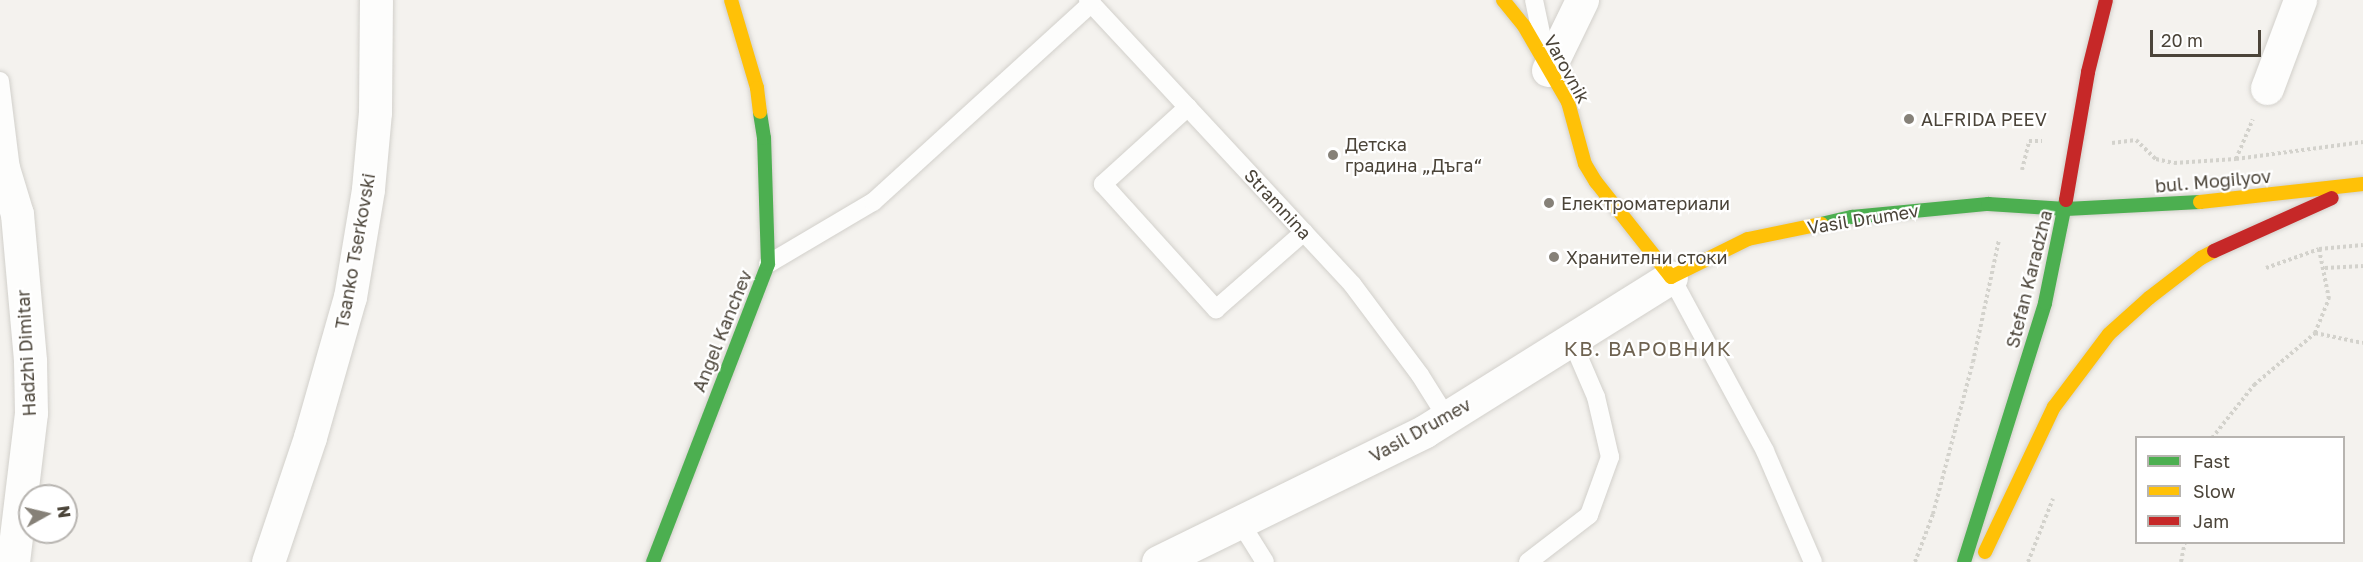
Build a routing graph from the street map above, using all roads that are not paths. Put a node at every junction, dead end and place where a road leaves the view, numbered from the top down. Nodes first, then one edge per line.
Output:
1 (376, 0) edge
2 (731, 0) edge
3 (1503, 0) edge
4 (1534, 0) edge
5 (1582, 0) edge
6 (2106, 0) edge
7 (2300, 0) edge
8 (1090, 2) edge
9 (1548, 70) junction
10 (0, 81) edge
11 (2267, 88) road end
12 (1188, 107) junction
13 (0, 158) edge
14 (2363, 184) edge
15 (2066, 209) junction
16 (17, 214) junction
17 (1304, 232) junction
18 (768, 264) junction
19 (1671, 277) junction
20 (1571, 339) junction
21 (1447, 418) junction
22 (1240, 522) junction
23 (13, 562) edge
24 (267, 562) edge
25 (653, 562) edge
26 (1158, 562) edge
27 (1265, 562) edge
28 (1528, 562) edge
29 (1814, 562) edge
30 (1964, 562) edge
31 (1980, 562) edge

1 - 24 street, Tsanko Tserkovski
2 - 18 street, Angel Kanchev
3 - 9 street, Varovnik
4 - 9 lane
5 - 9 street
6 - 15 street, Stefan Karadzha
7 - 11 street
8 - 12 lane, Stramnina
8 - 18 lane, Stramnina
9 - 19 street, Varovnik
10 - 16 lane, Hadzhi Dimitar
12 - 17 lane, Stramnina
12 - 17 lane
13 - 16 street, Hadzhi Dimitar
14 - 15 street, bul. Mogilyov
14 - 31 street
15 - 19 street, Vasil Drumev
15 - 30 street, Stefan Karadzha
16 - 23 street, Hadzhi Dimitar
17 - 21 lane, Stramnina
18 - 25 street, Angel Kanchev
19 - 20 street, Vasil Drumev
19 - 29 lane
20 - 21 street, Vasil Drumev
20 - 28 lane
21 - 22 street, Vasil Drumev
22 - 26 street, Vasil Drumev
22 - 27 lane

